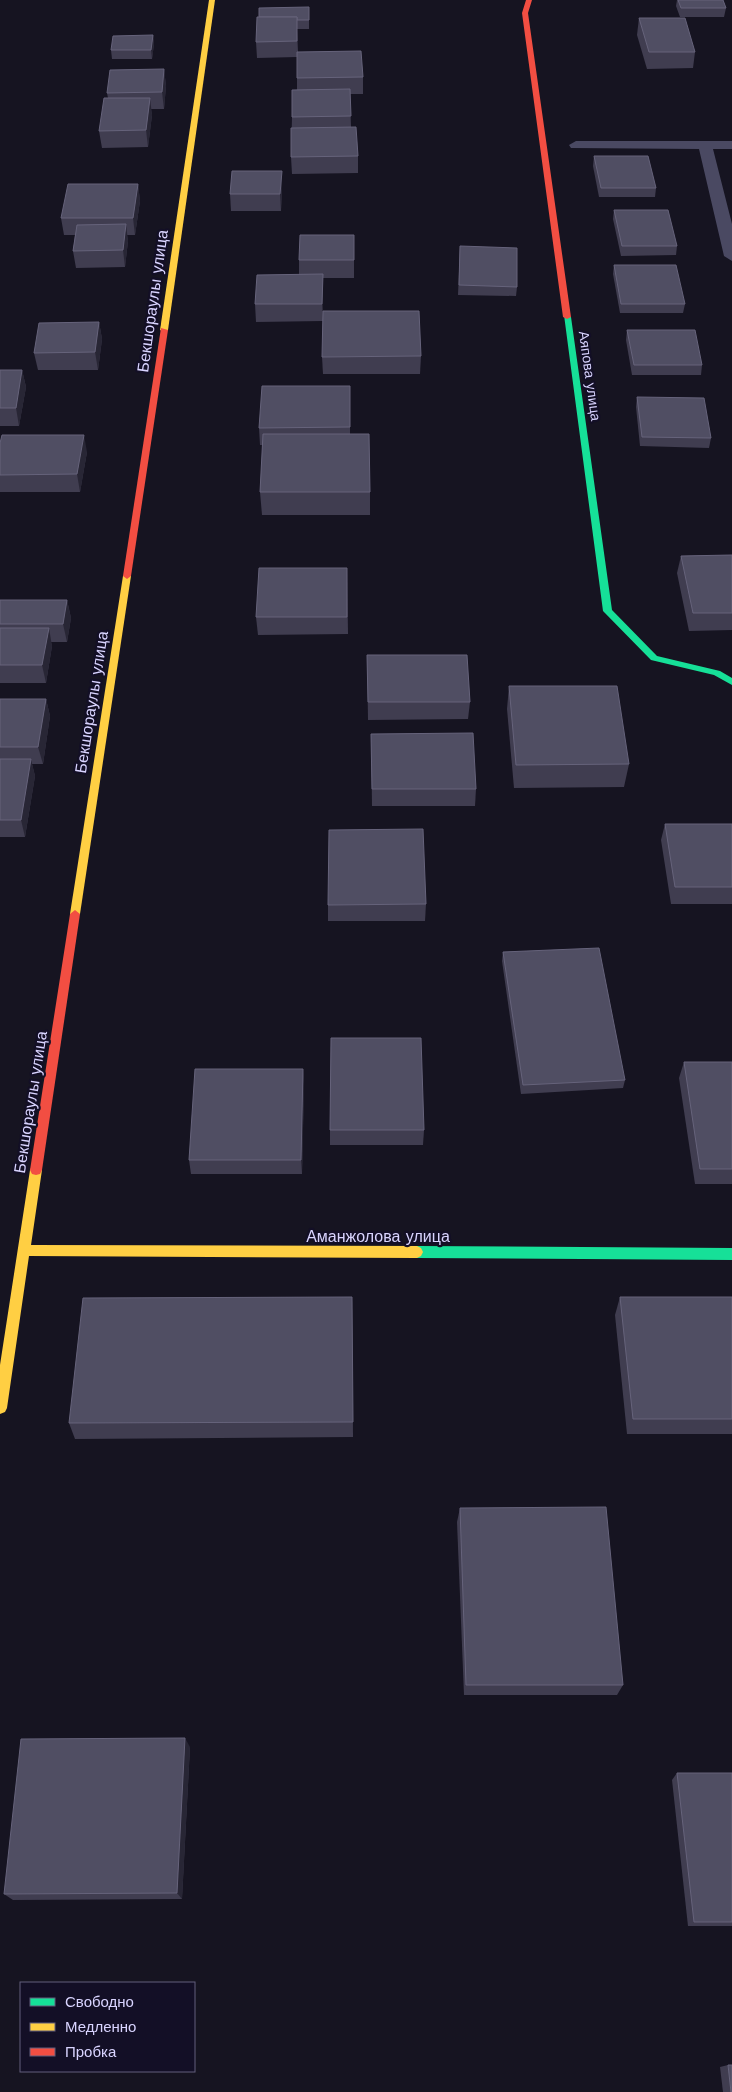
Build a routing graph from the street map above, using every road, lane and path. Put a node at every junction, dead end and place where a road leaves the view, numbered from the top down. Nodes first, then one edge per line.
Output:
1 (212, 0) edge
2 (529, 0) edge
3 (576, 145) dead end
4 (705, 145) junction
5 (732, 145) edge
6 (732, 256) edge
7 (732, 682) edge
8 (24, 1250) junction
9 (732, 1254) edge
10 (0, 1408) edge

1 - 8 street, Бекшораулы улица
2 - 7 street, Аяпова улица
3 - 4 lane
4 - 5 lane
4 - 6 lane
8 - 9 street, Аманжолова улица
8 - 10 street, Бекшораулы улица

